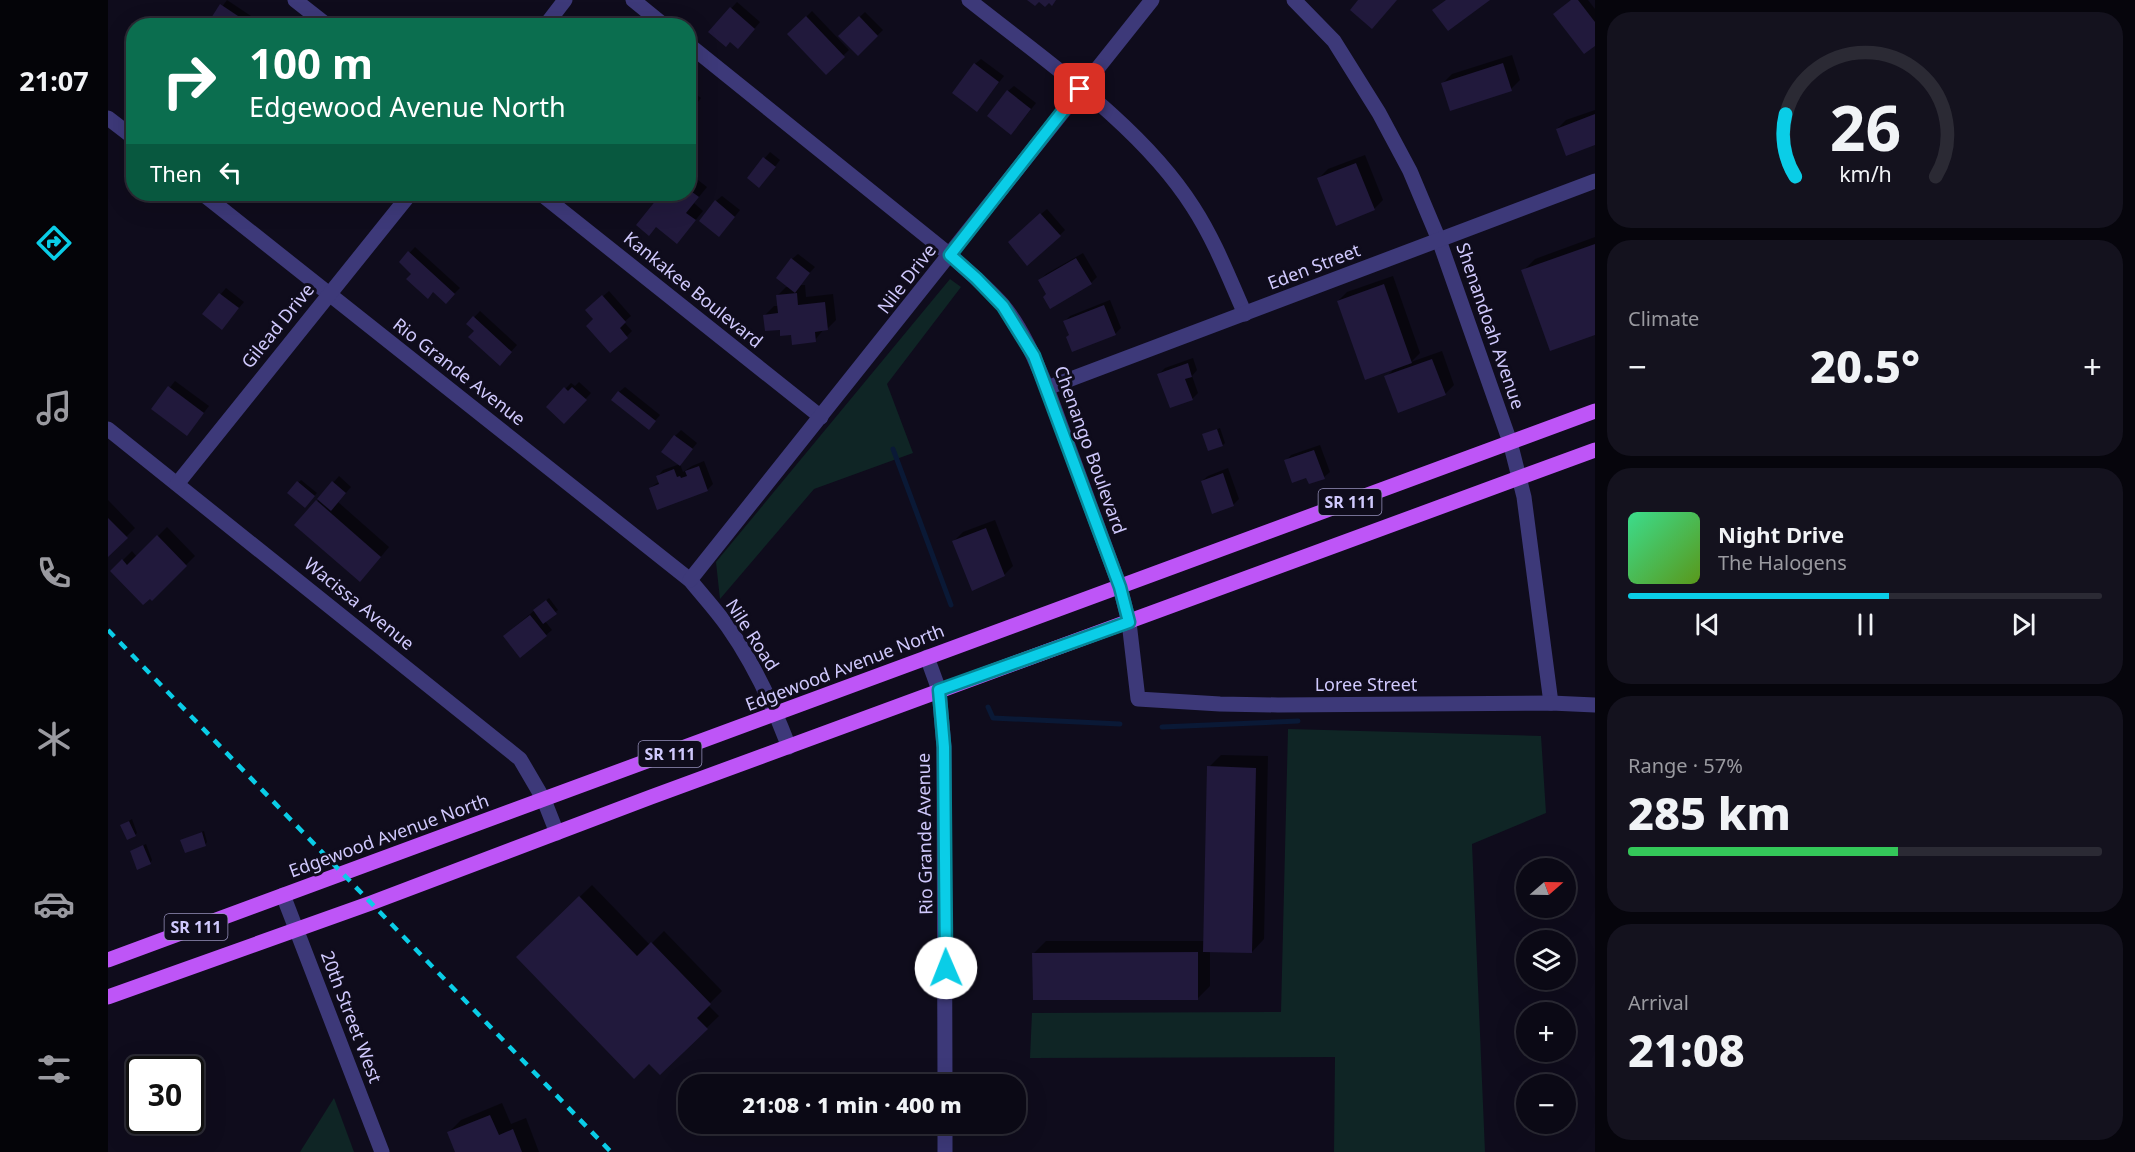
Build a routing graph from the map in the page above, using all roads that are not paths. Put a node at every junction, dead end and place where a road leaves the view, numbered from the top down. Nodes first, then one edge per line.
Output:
1 (296, 0) edge
2 (565, 0) edge
3 (633, 0) edge
4 (969, 0) edge
5 (1152, 0) edge
6 (1294, 0) edge
7 (318, 18) edge
8 (551, 18) edge
9 (655, 18) edge
10 (696, 51) edge
11 (1080, 89) junction
12 (108, 118) edge
13 (126, 132) edge
14 (1595, 182) edge
15 (212, 201) edge
16 (404, 201) edge
17 (550, 201) edge
18 (1439, 240) junction
19 (950, 255) junction
20 (329, 293) junction
21 (1245, 314) junction
22 (1047, 388) junction
23 (1595, 411) edge
24 (822, 417) junction
25 (108, 429) edge
26 (1510, 442) junction
27 (1595, 450) edge
28 (1519, 478) junction
29 (177, 484) junction
30 (690, 580) junction
31 (1120, 587) junction
32 (1129, 622) junction
33 (927, 657) junction
34 (939, 690) junction
35 (1138, 699) joint
36 (1551, 703) junction
37 (1595, 705) edge
38 (776, 714) junction
39 (789, 747) junction
40 (544, 800) junction
41 (557, 833) junction
42 (283, 895) junction
43 (295, 928) junction
44 (108, 960) edge
45 (108, 998) edge
46 (945, 1074) edge
47 (945, 1134) edge
48 (382, 1152) edge
49 (945, 1152) edge

1 - 7 street
2 - 8 street
3 - 9 street
4 - 11 street
5 - 11 street, Nile Drive
6 - 18 street, Shenandoah Avenue
10 - 19 street, Chenango Boulevard
11 - 19 street, Nile Drive
11 - 21 street
12 - 13 street
14 - 18 street, Eden Street
15 - 20 street, Rio Grande Avenue
16 - 20 street, Gilead Drive
17 - 24 street, Kankakee Boulevard
18 - 21 street, Eden Street
18 - 26 street, Shenandoah Avenue
19 - 22 street, Chenango Boulevard
19 - 24 street, Nile Drive
20 - 29 street, Gilead Drive
20 - 30 street, Rio Grande Avenue
21 - 22 street, Eden Street
22 - 31 street, Chenango Boulevard
23 - 26 main road, Edgewood Avenue North / SR 111
24 - 30 street, Nile Drive
25 - 29 street, Wacissa Avenue
26 - 28 street, Shenandoah Avenue
26 - 31 main road, Edgewood Avenue North / SR 111
27 - 28 main road, SR 111
28 - 32 main road, SR 111
28 - 36 street, Shenandoah Avenue
29 - 40 street, Wacissa Avenue
30 - 38 street, Nile Road
31 - 32 street, Chenango Boulevard
31 - 33 main road, Edgewood Avenue North / SR 111
32 - 34 main road, SR 111
32 - 35 street, Chenango Boulevard
33 - 34 street, Rio Grande Avenue
33 - 38 main road, Edgewood Avenue North / SR 111
34 - 39 main road, SR 111
34 - 46 street, Rio Grande Avenue
35 - 36 street, Loree Street
36 - 37 street, Loree Street
38 - 39 street, Nile Road
38 - 40 main road, Edgewood Avenue North / SR 111
39 - 41 main road, SR 111
40 - 41 street, Wacissa Avenue
40 - 42 main road, Edgewood Avenue North / SR 111
41 - 43 main road, SR 111
42 - 43 street, 20th Street West
42 - 44 main road, Edgewood Avenue North / SR 111
43 - 45 main road, SR 111
43 - 48 street, 20th Street West
47 - 49 street

